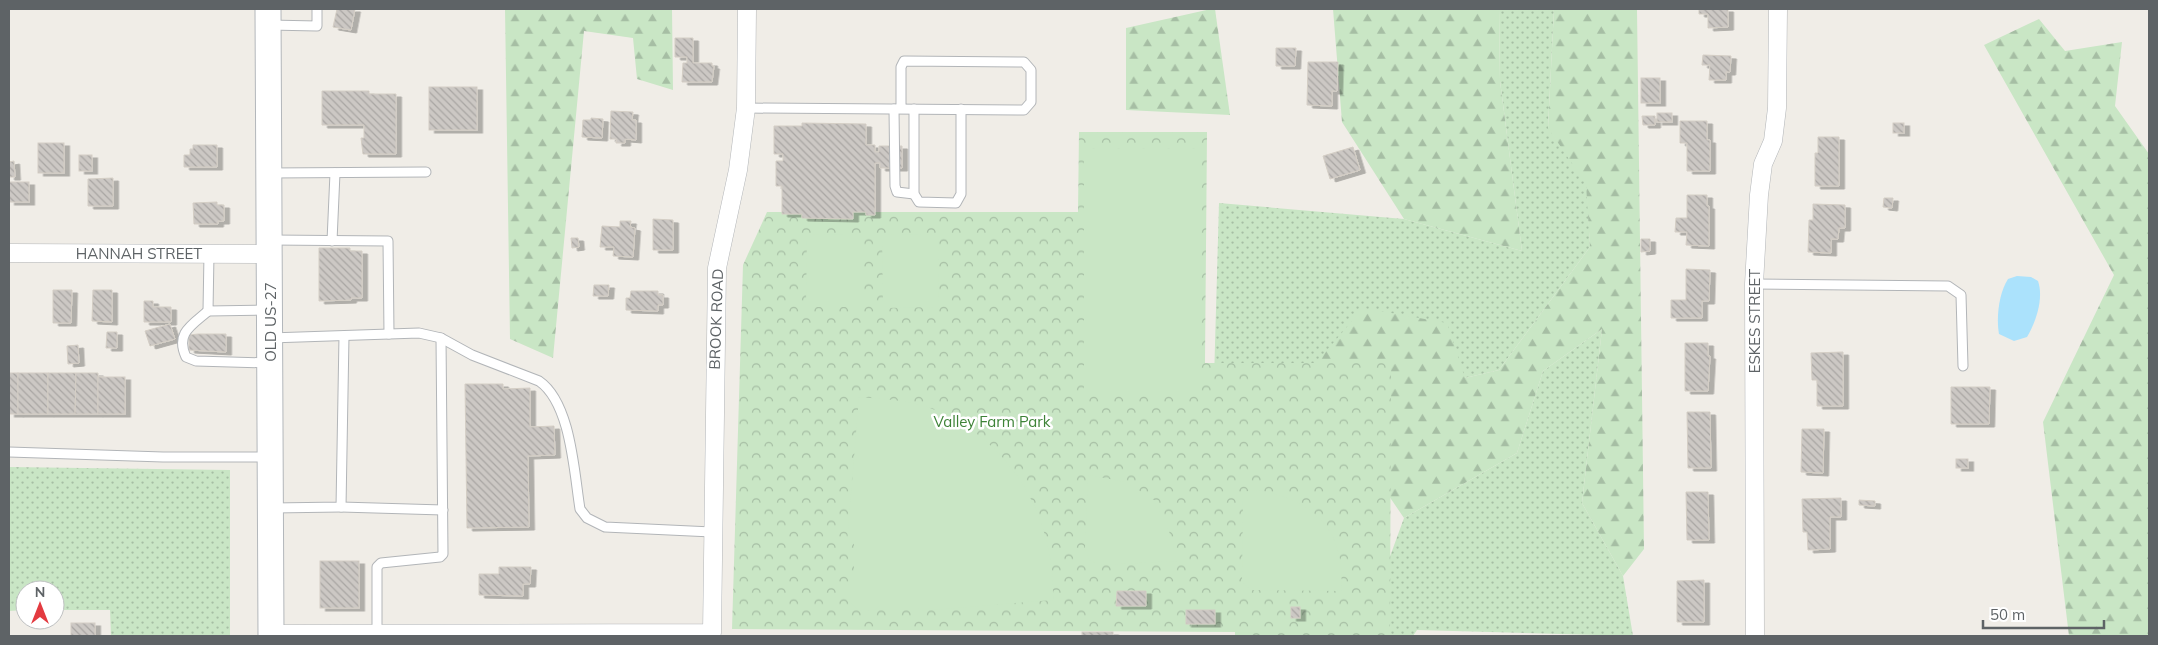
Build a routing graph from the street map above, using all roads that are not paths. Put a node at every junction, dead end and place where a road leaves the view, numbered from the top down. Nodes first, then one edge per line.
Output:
1 (317, 9) edge
2 (747, 9) edge
3 (1778, 9) edge
4 (268, 17) edge
5 (746, 108) junction
6 (897, 109) junction
7 (914, 109) junction
8 (961, 109) junction
9 (426, 172) dead end
10 (269, 173) junction
11 (335, 173) junction
12 (914, 194) junction
13 (332, 241) junction
14 (269, 247) junction
15 (9, 253) edge
16 (209, 254) junction
17 (1754, 284) junction
18 (270, 310) junction
19 (208, 311) junction
20 (389, 334) junction
21 (344, 336) junction
22 (270, 338) junction
23 (441, 338) junction
24 (270, 363) junction
25 (1963, 366) dead end
26 (9, 452) edge
27 (270, 457) junction
28 (341, 507) junction
29 (270, 508) junction
30 (443, 510) junction
31 (712, 532) junction
32 (376, 634) junction
33 (655, 634) edge
34 (271, 635) edge
35 (395, 635) edge
36 (557, 635) edge
37 (712, 635) edge
38 (1755, 636) edge

1 - 4 lane
2 - 5 street, BROOK ROAD
3 - 17 street, ESKES STREET
4 - 10 main road, OLD US-27
5 - 6 lane
5 - 31 street, BROOK ROAD
6 - 7 lane
6 - 8 lane
6 - 12 lane
7 - 8 lane
7 - 12 lane
8 - 12 lane
9 - 11 lane
10 - 11 lane
10 - 14 main road, OLD US-27
11 - 13 lane
13 - 14 lane
13 - 20 lane
14 - 16 street, HANNAH STREET
14 - 18 main road, OLD US-27
15 - 16 street, HANNAH STREET
16 - 19 lane
17 - 25 lane
17 - 38 street, ESKES STREET
18 - 19 lane
18 - 22 main road, OLD US-27
19 - 24 lane
20 - 21 lane
20 - 23 lane
21 - 22 lane
21 - 28 lane
22 - 24 main road, OLD US-27
23 - 30 lane
23 - 31 lane
24 - 27 main road, OLD US-27
26 - 27 lane
27 - 29 main road, OLD US-27
28 - 29 lane
28 - 30 lane
29 - 34 main road, OLD US-27
30 - 32 lane
31 - 37 street, BROOK ROAD
32 - 34 street
32 - 35 street
33 - 36 street
33 - 37 street
35 - 36 street

